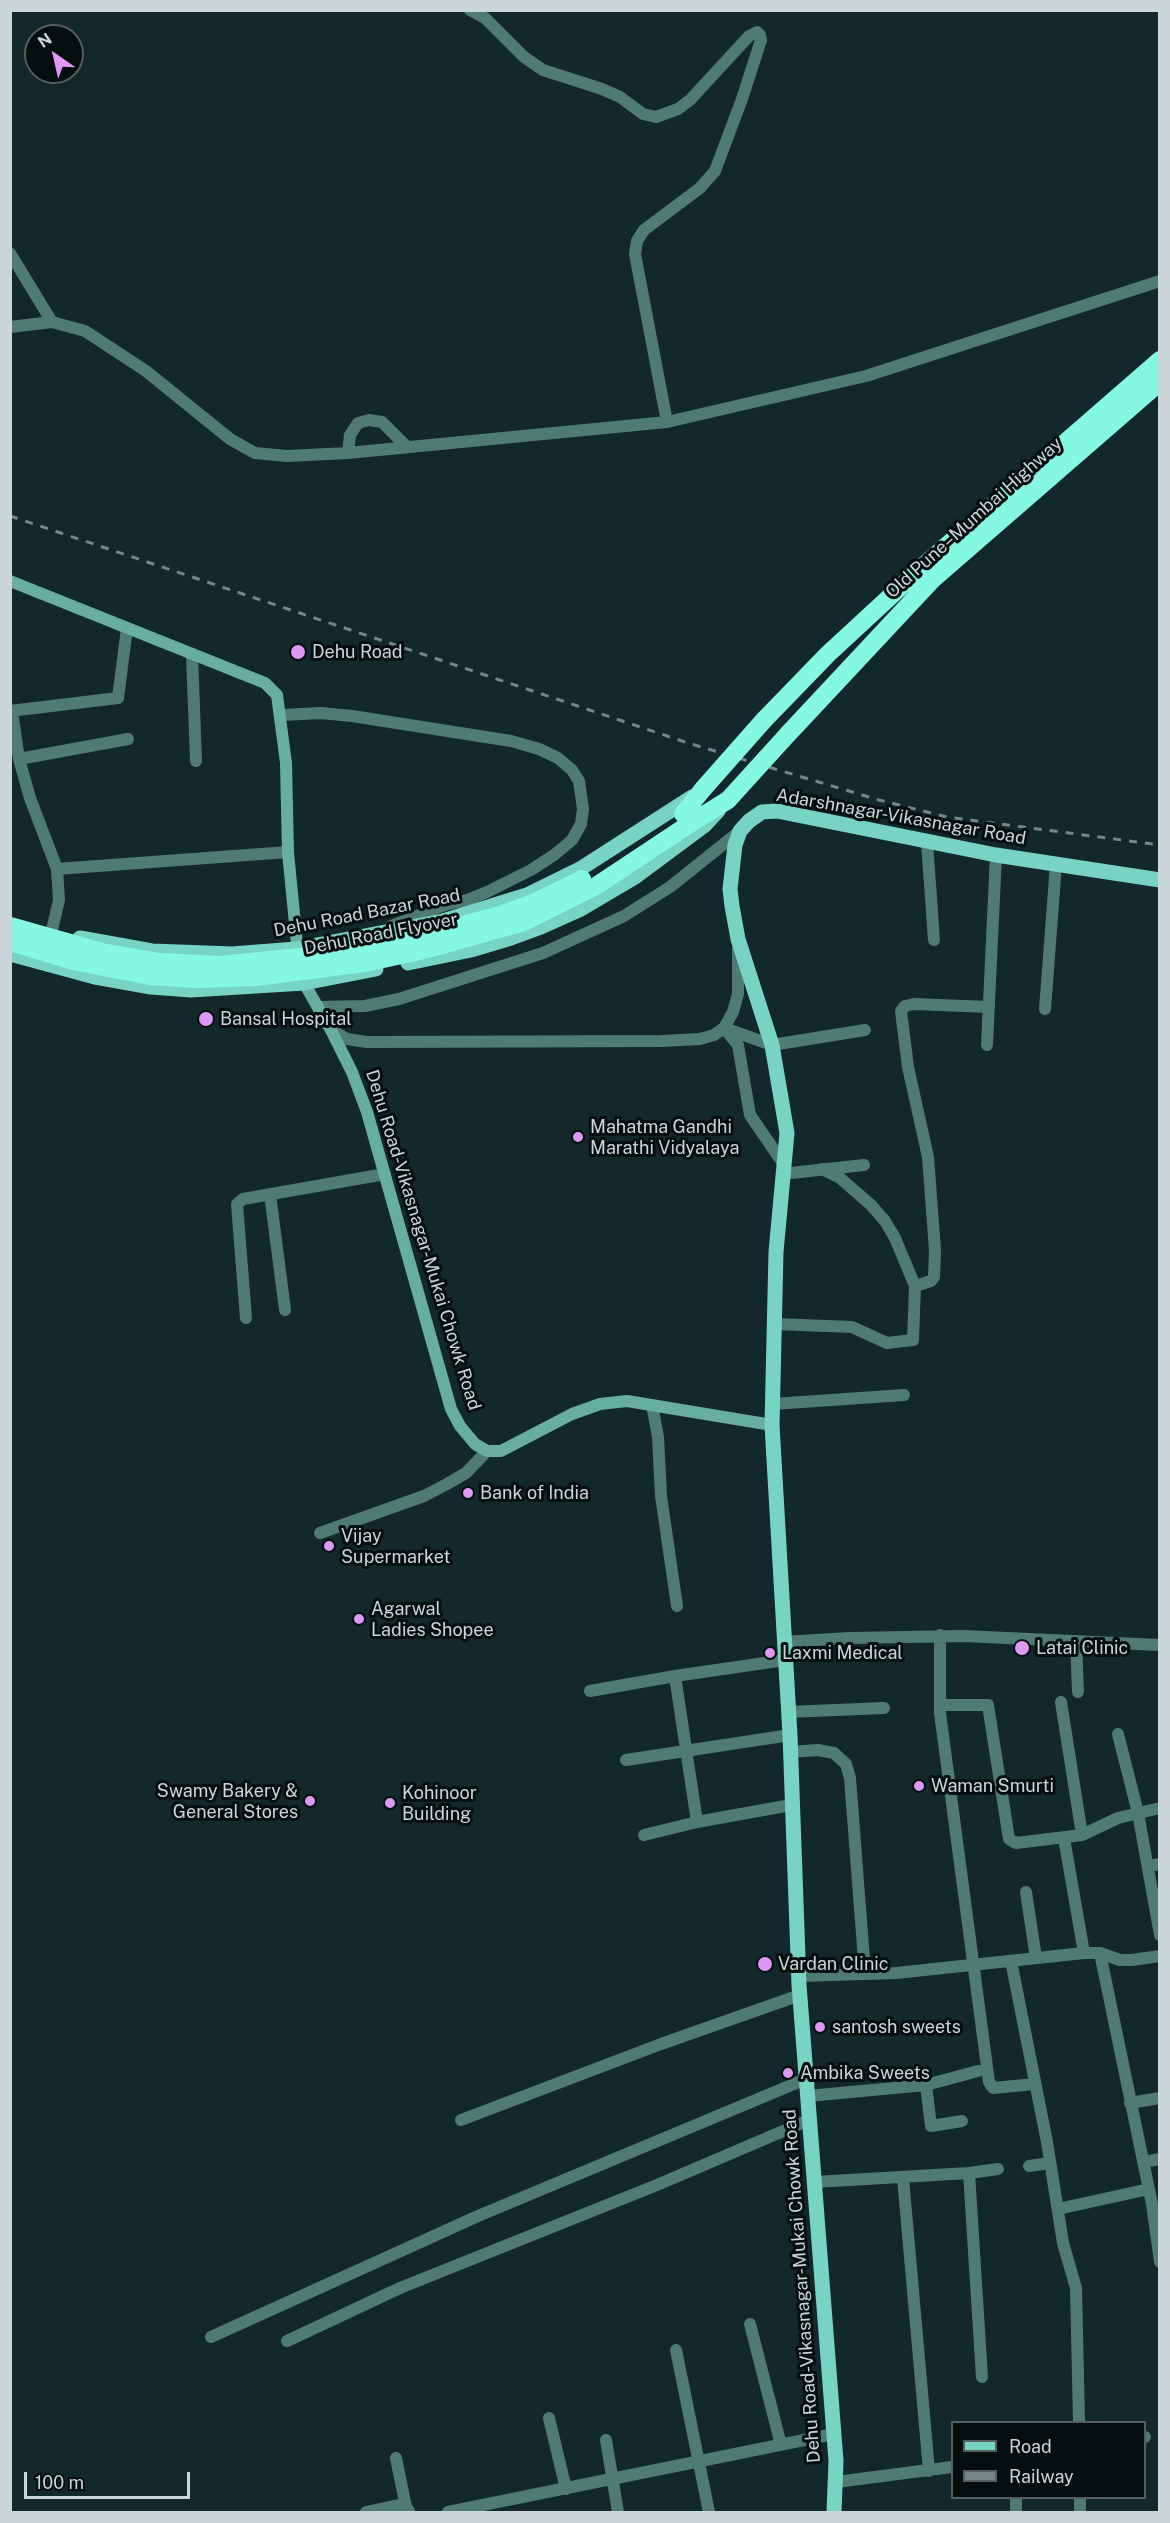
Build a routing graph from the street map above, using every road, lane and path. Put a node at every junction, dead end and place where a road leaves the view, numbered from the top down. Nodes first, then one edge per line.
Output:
1 (470, 10) edge
2 (10, 254) edge
3 (1160, 281) edge
4 (52, 322) junction
5 (10, 327) edge
6 (1160, 360) edge
7 (1160, 382) edge
8 (668, 422) junction
9 (407, 447) junction
10 (348, 453) junction
11 (10, 581) edge
12 (127, 628) junction
13 (192, 654) junction
14 (11, 711) edge
15 (282, 715) junction
16 (764, 720) joint
17 (128, 738) dead end
18 (19, 759) junction
19 (196, 761) dead end
20 (703, 789) junction
21 (728, 800) junction
22 (687, 819) junction
23 (740, 831) junction
24 (927, 842) junction
25 (288, 852) junction
26 (996, 855) junction
27 (1056, 864) junction
28 (57, 869) junction
29 (1160, 880) edge
30 (10, 917) edge
31 (10, 926) edge
32 (52, 930) junction
33 (367, 935) junction
34 (738, 939) junction
35 (934, 940) dead end
36 (10, 942) edge
37 (296, 949) junction
38 (10, 954) edge
39 (304, 983) junction
40 (318, 1007) junction
41 (989, 1007) junction
42 (1046, 1009) dead end
43 (724, 1028) junction
44 (331, 1030) junction
45 (865, 1030) dead end
46 (772, 1045) junction
47 (987, 1045) dead end
48 (864, 1165) dead end
49 (783, 1169) junction
50 (822, 1169) junction
51 (385, 1174) junction
52 (270, 1194) junction
53 (915, 1286) junction
54 (285, 1310) dead end
55 (246, 1318) dead end
56 (775, 1324) junction
57 (904, 1395) dead end
58 (773, 1404) junction
59 (652, 1405) junction
60 (772, 1425) junction
61 (488, 1451) junction
62 (320, 1533) dead end
63 (677, 1606) dead end
64 (940, 1635) junction
65 (1076, 1641) junction
66 (784, 1642) junction
67 (1160, 1645) edge
68 (785, 1660) junction
69 (675, 1676) junction
70 (590, 1691) dead end
71 (1077, 1692) dead end
72 (1061, 1702) dead end
73 (940, 1705) junction
74 (884, 1708) dead end
75 (788, 1712) junction
76 (1118, 1734) dead end
77 (789, 1735) junction
78 (687, 1750) junction
79 (790, 1752) junction
80 (626, 1760) dead end
81 (792, 1805) junction
82 (1160, 1808) edge
83 (1138, 1813) junction
84 (697, 1822) junction
85 (1082, 1834) junction
86 (644, 1835) dead end
87 (1064, 1838) junction
88 (1154, 1865) edge
89 (1026, 1892) dead end
90 (1160, 1935) edge
91 (1084, 1953) junction
92 (1100, 1953) junction
93 (1160, 1956) edge
94 (1036, 1958) junction
95 (1011, 1961) junction
96 (973, 1965) junction
97 (865, 1973) junction
98 (799, 1976) junction
99 (800, 1995) junction
100 (978, 2071) dead end
101 (806, 2079) junction
102 (1035, 2084) junction
103 (926, 2085) junction
104 (807, 2096) junction
105 (1160, 2098) edge
106 (1130, 2103) junction
107 (462, 2120) dead end
108 (809, 2120) junction
109 (962, 2121) dead end
110 (1160, 2159) edge
111 (1143, 2162) junction
112 (1050, 2163) junction
113 (1029, 2166) dead end
114 (998, 2169) dead end
115 (969, 2173) junction
116 (903, 2178) junction
117 (815, 2182) junction
118 (1149, 2189) junction
119 (1156, 2203) edge
120 (1058, 2209) junction
121 (1160, 2262) edge
122 (750, 2324) dead end
123 (211, 2337) dead end
124 (287, 2341) dead end
125 (676, 2350) dead end
126 (982, 2377) dead end
127 (549, 2418) dead end
128 (1079, 2421) edge
129 (834, 2434) junction
130 (606, 2440) dead end
131 (781, 2445) junction
132 (396, 2458) dead end
133 (700, 2463) junction
134 (951, 2467) edge
135 (929, 2471) junction
136 (612, 2480) junction
137 (836, 2482) junction
138 (566, 2488) junction
139 (408, 2510) edge
140 (366, 2512) edge
141 (448, 2512) edge
142 (618, 2512) edge
143 (709, 2512) edge
144 (834, 2512) edge

1 - 8 street
2 - 4 street
3 - 8 street
4 - 5 street
4 - 10 street
6 - 16 highway, Old Pune–Mumbai Highway
7 - 21 highway, Old Pune–Mumbai Highway, bridge
8 - 9 street
9 - 10 street
9 - 10 street
11 - 12 street, Dehu Road-Vikasnagar-Mukai Chowk Road
12 - 13 street, Dehu Road-Vikasnagar-Mukai Chowk Road
12 - 14 street
13 - 15 street, Dehu Road-Vikasnagar-Mukai Chowk Road
13 - 19 street
14 - 18 street
15 - 25 street, Dehu Road-Vikasnagar-Mukai Chowk Road
15 - 33 street
16 - 20 highway, Dehu Road Flyover, bridge
17 - 18 street
18 - 28 street
20 - 22 highway, Dehu Road Flyover
20 - 33 main road, Dehu Road Bazar Road
21 - 22 highway, Dehu Road Flyover
21 - 39 main road
22 - 31 highway, Dehu Road Flyover, bridge
22 - 36 highway, Dehu Road Flyover, bridge
23 - 24 main road, Adarshnagar-Vikasnagar Road
23 - 34 main road
23 - 40 street
24 - 26 main road, Adarshnagar-Vikasnagar Road
24 - 35 street
25 - 28 street
25 - 37 street, Dehu Road-Vikasnagar-Mukai Chowk Road
26 - 27 main road, Adarshnagar-Vikasnagar Road
26 - 41 street
27 - 29 main road, Adarshnagar-Vikasnagar Road
27 - 42 street
28 - 32 street
30 - 32 main road, Dehu Road Bazar Road
32 - 37 main road, Dehu Road Bazar Road
33 - 37 main road, Dehu Road Bazar Road
34 - 43 street
34 - 46 main road
37 - 39 street, Dehu Road-Vikasnagar-Mukai Chowk Road
38 - 39 main road
39 - 40 street, Dehu Road-Vikasnagar-Mukai Chowk Road
40 - 44 street, Dehu Road-Vikasnagar-Mukai Chowk Road
41 - 47 street
41 - 53 street
43 - 44 street
43 - 46 street
43 - 49 street
44 - 51 street, Dehu Road-Vikasnagar-Mukai Chowk Road
45 - 46 street
46 - 49 main road
48 - 50 street
49 - 50 street
49 - 56 main road
50 - 53 street
51 - 52 street
51 - 61 street, Dehu Road-Vikasnagar-Mukai Chowk Road
52 - 54 street
52 - 55 street
53 - 56 street
56 - 58 main road
57 - 58 street
58 - 60 main road
59 - 60 street
59 - 61 street
59 - 63 street
60 - 66 main road, Dehu Road-Vikasnagar-Mukai Chowk Road
61 - 62 street
64 - 65 street
64 - 66 street
64 - 73 street
65 - 67 street
65 - 71 street
66 - 68 main road, Dehu Road-Vikasnagar-Mukai Chowk Road
68 - 69 street
68 - 75 main road, Dehu Road-Vikasnagar-Mukai Chowk Road
69 - 70 street
69 - 78 street
72 - 85 street
73 - 87 street
73 - 96 street
74 - 75 street
75 - 77 main road, Dehu Road-Vikasnagar-Mukai Chowk Road
76 - 83 street
77 - 78 street
77 - 79 main road, Dehu Road-Vikasnagar-Mukai Chowk Road
78 - 80 street
78 - 84 street
79 - 81 main road, Dehu Road-Vikasnagar-Mukai Chowk Road
79 - 97 street
81 - 84 street
81 - 98 main road, Dehu Road-Vikasnagar-Mukai Chowk Road
82 - 83 street
83 - 85 street
83 - 88 street
84 - 86 street
85 - 87 street
87 - 91 street
88 - 90 street
89 - 94 street
91 - 92 street
91 - 94 street
92 - 93 street
92 - 106 street
94 - 95 street
95 - 96 street
95 - 102 street
96 - 97 street
96 - 102 street
97 - 98 street
98 - 99 main road, Dehu Road-Vikasnagar-Mukai Chowk Road
99 - 101 main road, Dehu Road-Vikasnagar-Mukai Chowk Road
99 - 107 street
100 - 103 street
101 - 104 main road, Dehu Road-Vikasnagar-Mukai Chowk Road
101 - 123 street
102 - 112 street
103 - 104 street
103 - 109 street
104 - 108 main road, Dehu Road-Vikasnagar-Mukai Chowk Road
105 - 106 street
106 - 111 street
108 - 117 main road, Dehu Road-Vikasnagar-Mukai Chowk Road
108 - 124 street
110 - 111 street
111 - 118 street
112 - 113 street
112 - 120 street
114 - 115 street
115 - 116 street
115 - 126 street
116 - 117 street
116 - 135 street
117 - 129 main road, Dehu Road-Vikasnagar-Mukai Chowk Road
118 - 119 street
118 - 120 street
119 - 121 street
120 - 128 street
122 - 131 street
125 - 133 street
127 - 138 street
129 - 131 street
129 - 137 main road, Dehu Road-Vikasnagar-Mukai Chowk Road
130 - 136 street
131 - 133 street
132 - 139 street
133 - 136 street
133 - 143 street
134 - 135 street
135 - 137 street
136 - 138 street
136 - 142 street
137 - 144 main road, Dehu Road-Vikasnagar-Mukai Chowk Road
138 - 141 street
139 - 140 street

